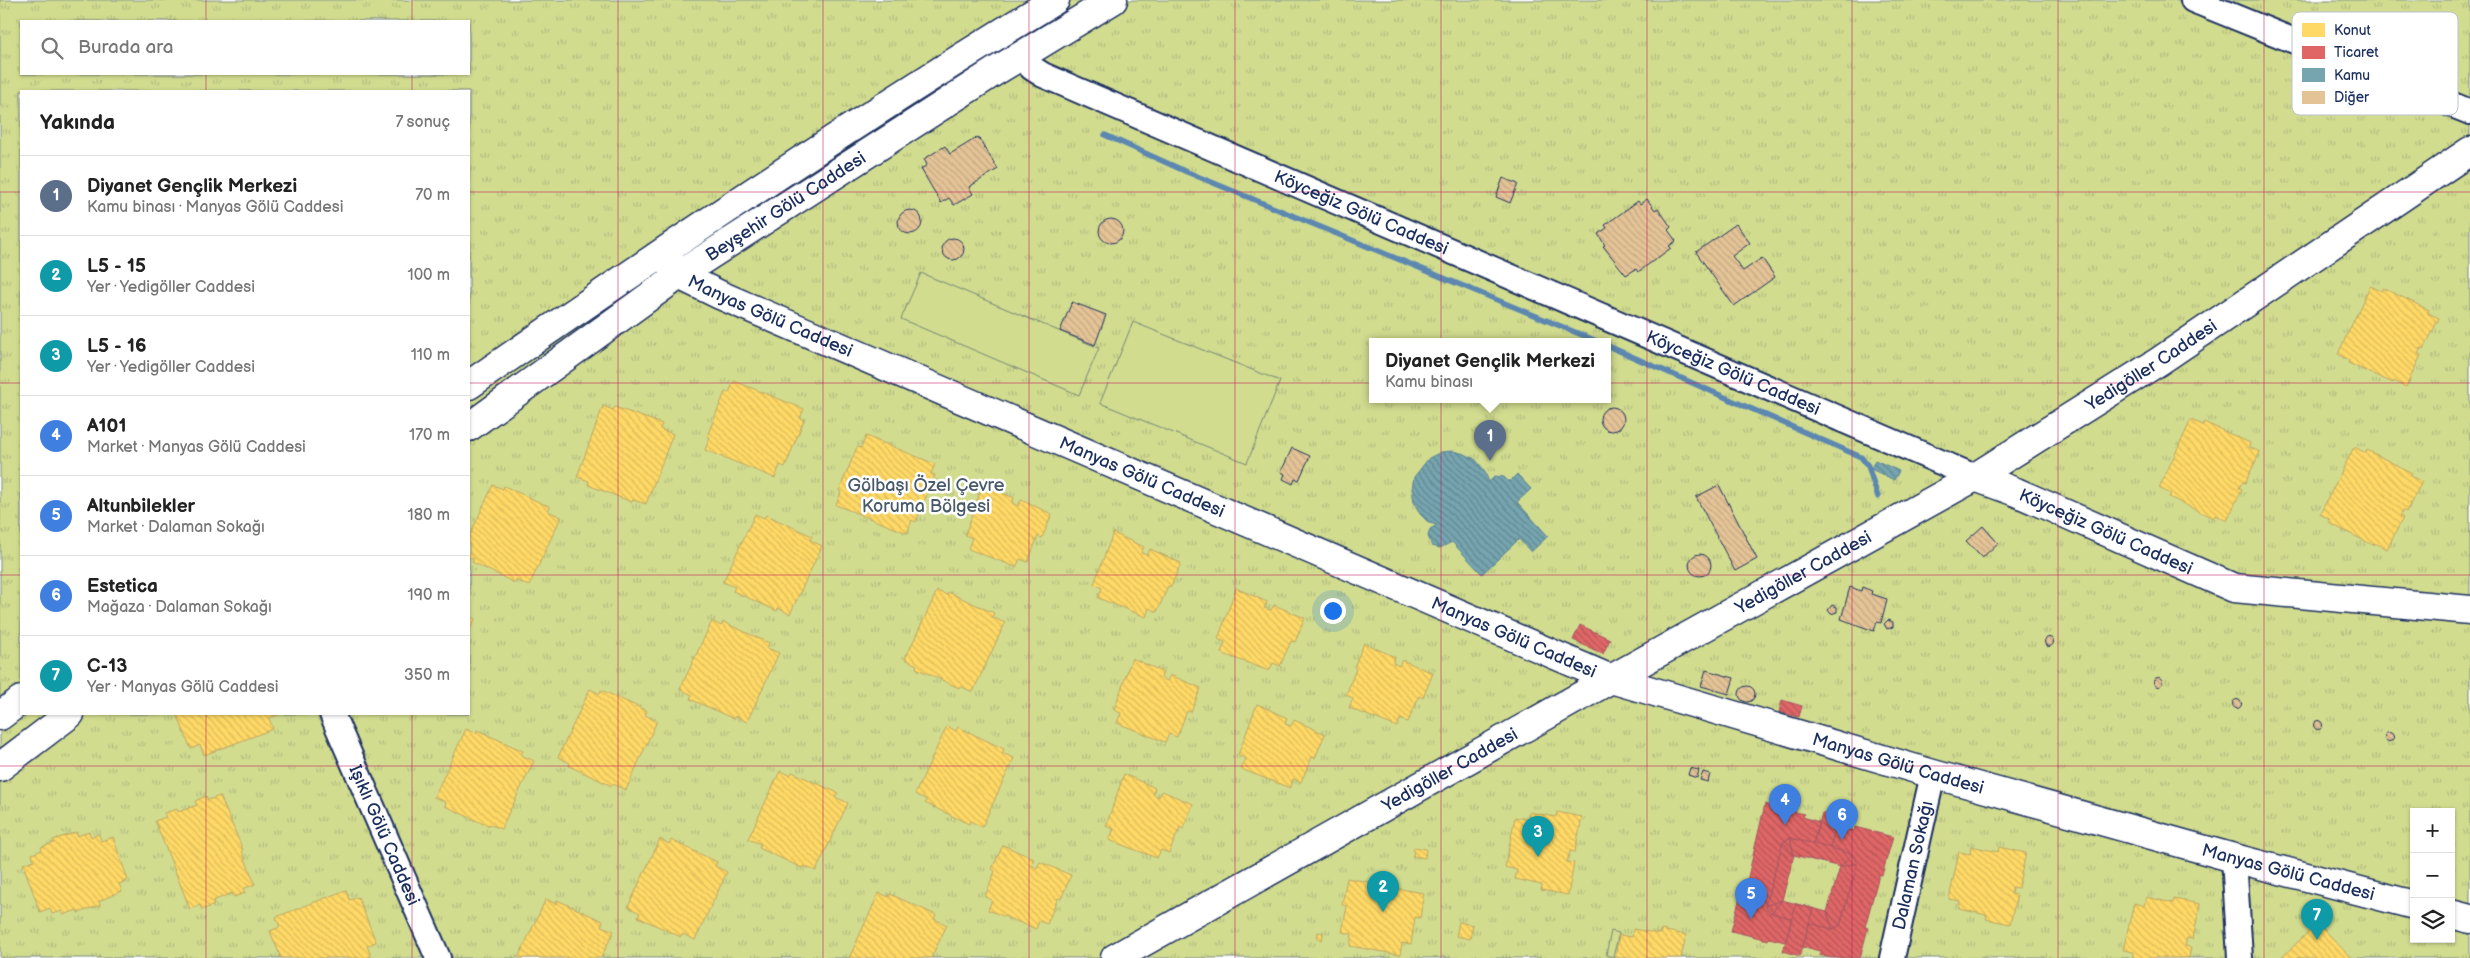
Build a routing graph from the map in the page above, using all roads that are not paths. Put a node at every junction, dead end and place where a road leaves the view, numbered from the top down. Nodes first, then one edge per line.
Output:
1 (1055, 0) edge
2 (1113, 0) edge
3 (2194, 0) edge
4 (1027, 17) junction
5 (2292, 40) edge
6 (977, 47) junction
7 (1032, 49) junction
8 (994, 72) junction
9 (2458, 107) edge
10 (2470, 112) edge
11 (2470, 151) edge
12 (662, 251) junction
13 (679, 276) junction
14 (470, 384) edge
15 (470, 426) edge
16 (1975, 477) junction
17 (2470, 610) edge
18 (1611, 679) junction
19 (20, 701) edge
20 (69, 715) edge
21 (332, 715) edge
22 (0, 716) edge
23 (0, 766) edge
24 (1933, 774) junction
25 (2234, 858) junction
26 (2410, 903) edge
27 (2455, 915) edge
28 (2470, 919) edge
29 (438, 958) edge
30 (1115, 958) edge
31 (1892, 958) edge
32 (2240, 958) edge

1 - 4 street
2 - 7 street, Beyşehir Gölü Caddesi
3 - 5 street
4 - 6 street
4 - 7 street
6 - 8 street
6 - 12 street
7 - 8 street, Beyşehir Gölü Caddesi
7 - 16 street, Köyceğiz Gölü Caddesi
8 - 13 street, Beyşehir Gölü Caddesi
9 - 10 street
11 - 16 street, Yedigöller Caddesi
12 - 13 street, Manyas Gölü Caddesi
12 - 14 street
13 - 15 street, Beyşehir Gölü Caddesi
13 - 18 street, Manyas Gölü Caddesi
16 - 17 street, Köyceğiz Gölü Caddesi
16 - 18 street, Yedigöller Caddesi
18 - 24 street, Manyas Gölü Caddesi
18 - 30 street, Yedigöller Caddesi
19 - 22 street
20 - 23 street
21 - 29 street, Işıklı Gölü Caddesi
24 - 25 street, Manyas Gölü Caddesi
24 - 31 street, Dalaman Sokağı
25 - 26 street, Manyas Gölü Caddesi
25 - 32 street
27 - 28 street

